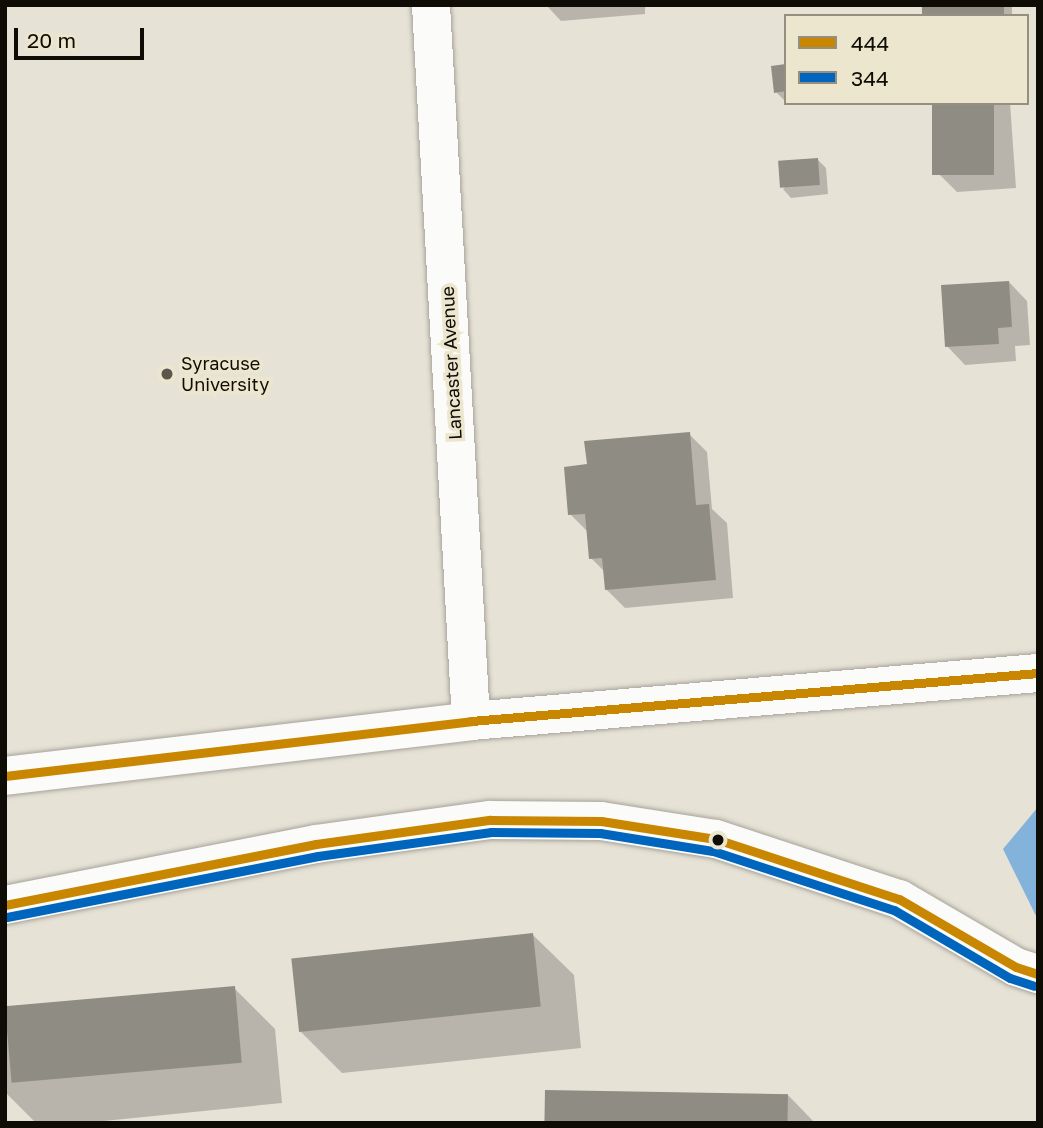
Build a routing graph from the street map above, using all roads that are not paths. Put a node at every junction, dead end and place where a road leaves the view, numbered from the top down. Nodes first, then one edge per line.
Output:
1 (431, 5) edge
2 (1038, 673) edge
3 (471, 721) junction
4 (5, 776) edge
5 (5, 905) edge
6 (1038, 974) edge

1 - 3 street, Lancaster Avenue
2 - 3 street
3 - 4 street
5 - 6 street

